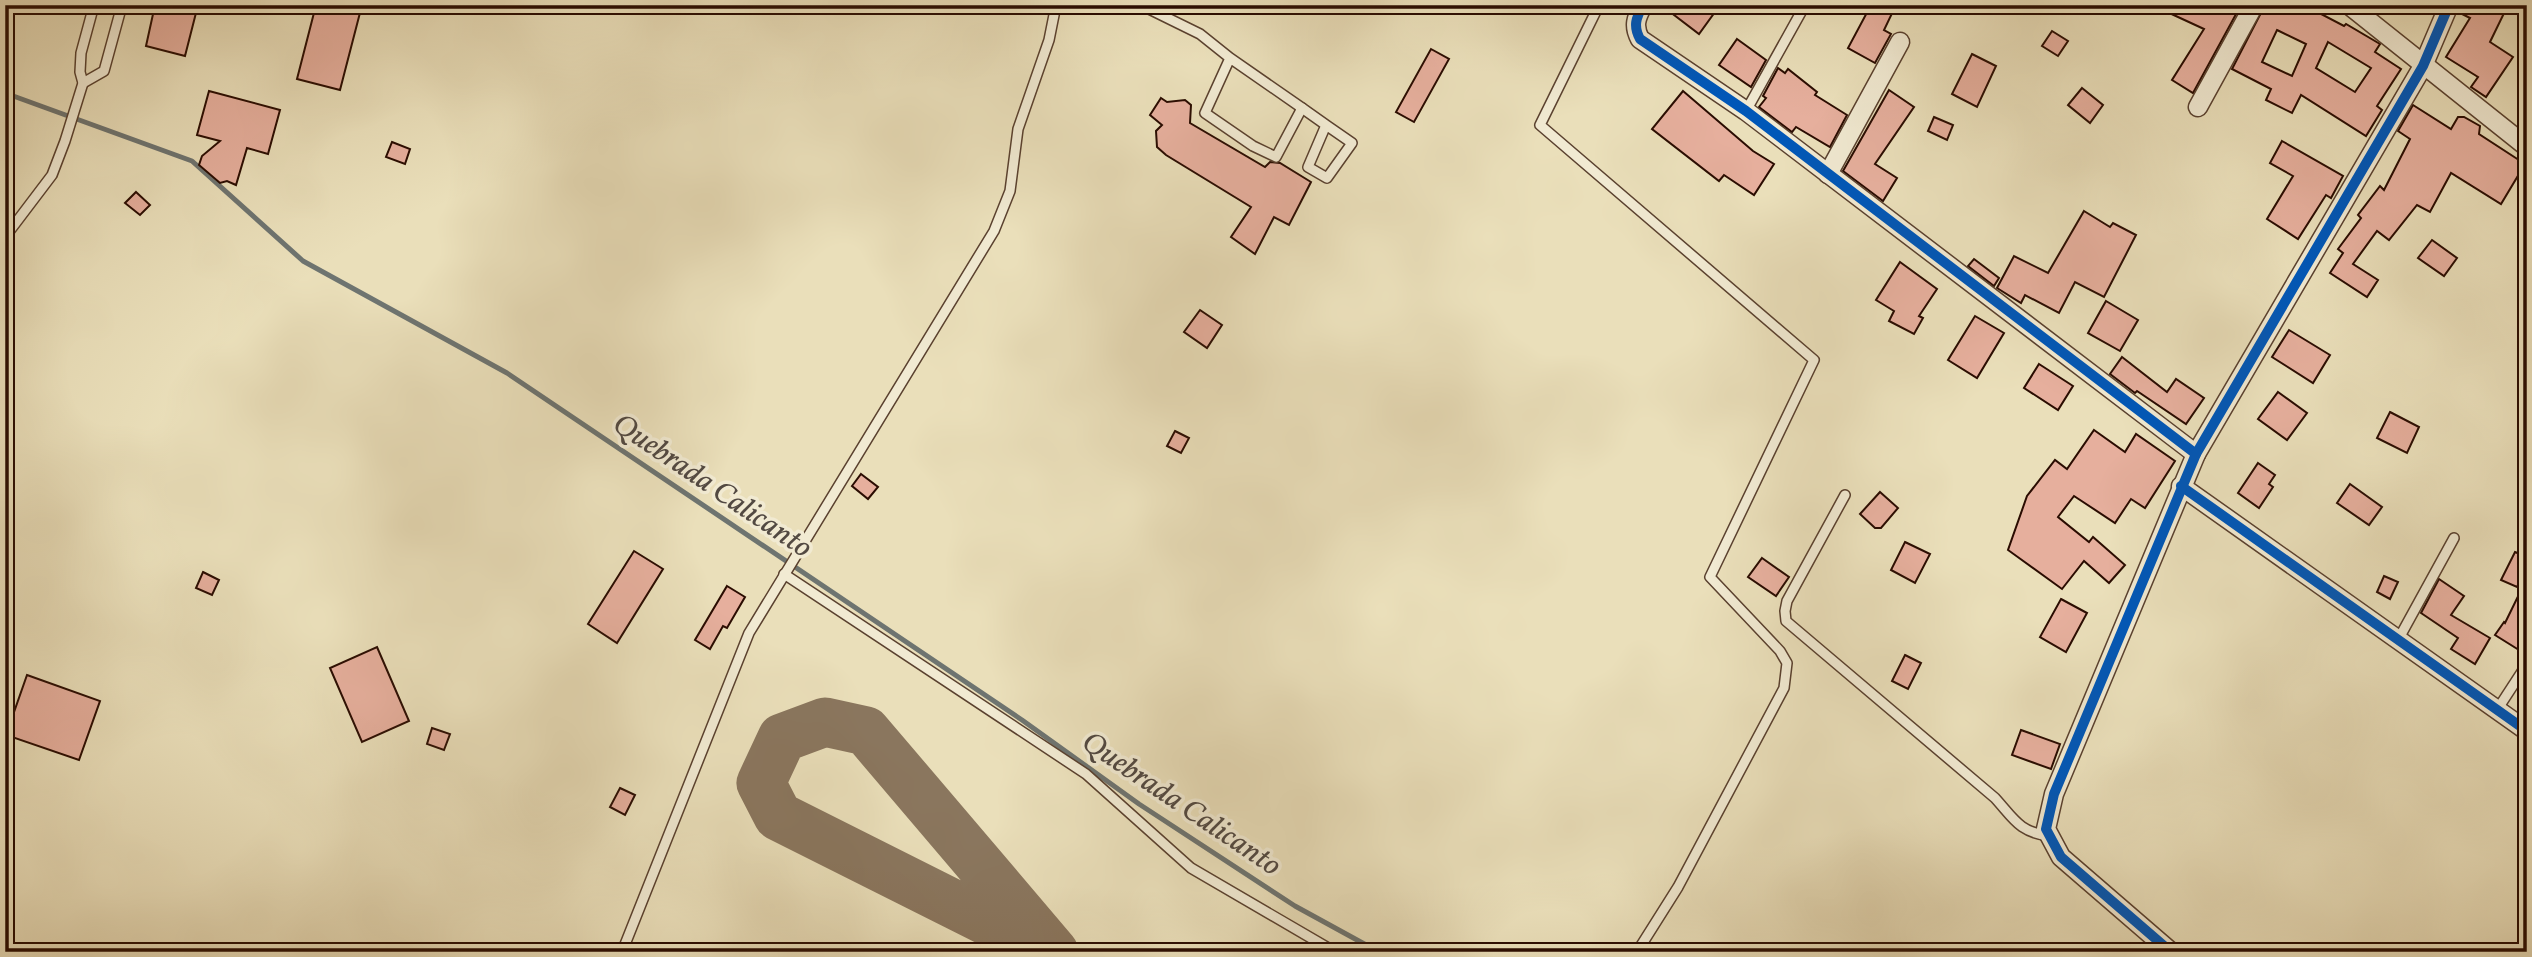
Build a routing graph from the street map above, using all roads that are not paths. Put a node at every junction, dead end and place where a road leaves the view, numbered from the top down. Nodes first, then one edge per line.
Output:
1 (94, 5) edge
2 (122, 5) edge
3 (1056, 5) edge
4 (1141, 5) edge
5 (1599, 5) edge
6 (1643, 5) edge
7 (1805, 5) edge
8 (2254, 5) edge
9 (2349, 5) edge
10 (2449, 5) edge
11 (1900, 42) dead end
12 (1230, 58) junction
13 (2423, 66) junction
14 (83, 83) junction
15 (2198, 107) dead end
16 (1302, 108) junction
17 (1746, 111) junction
18 (1326, 125) junction
19 (2527, 147) edge
20 (1828, 174) junction
21 (5, 237) edge
22 (2196, 454) junction
23 (2181, 486) junction
24 (1845, 495) dead end
25 (2454, 538) dead end
26 (784, 573) junction
27 (2398, 640) junction
28 (2527, 664) edge
29 (2497, 710) junction
30 (2527, 731) edge
31 (2050, 837) junction
32 (622, 952) edge
33 (1335, 952) edge
34 (1637, 952) edge
35 (2171, 952) edge

1 - 14 lane
2 - 14 lane
3 - 26 lane
4 - 12 lane
5 - 34 lane
6 - 17 street
7 - 17 lane
8 - 15 street
9 - 13 street
10 - 13 street
11 - 20 street
12 - 16 lane
12 - 16 lane
13 - 19 street
13 - 22 street
14 - 21 lane
16 - 18 lane
17 - 20 street
18 - 18 lane
20 - 22 street
22 - 23 street
23 - 27 street
23 - 31 street
24 - 31 lane
25 - 27 lane
26 - 32 lane
26 - 33 lane
27 - 29 street
28 - 29 lane
29 - 30 street
31 - 35 street

